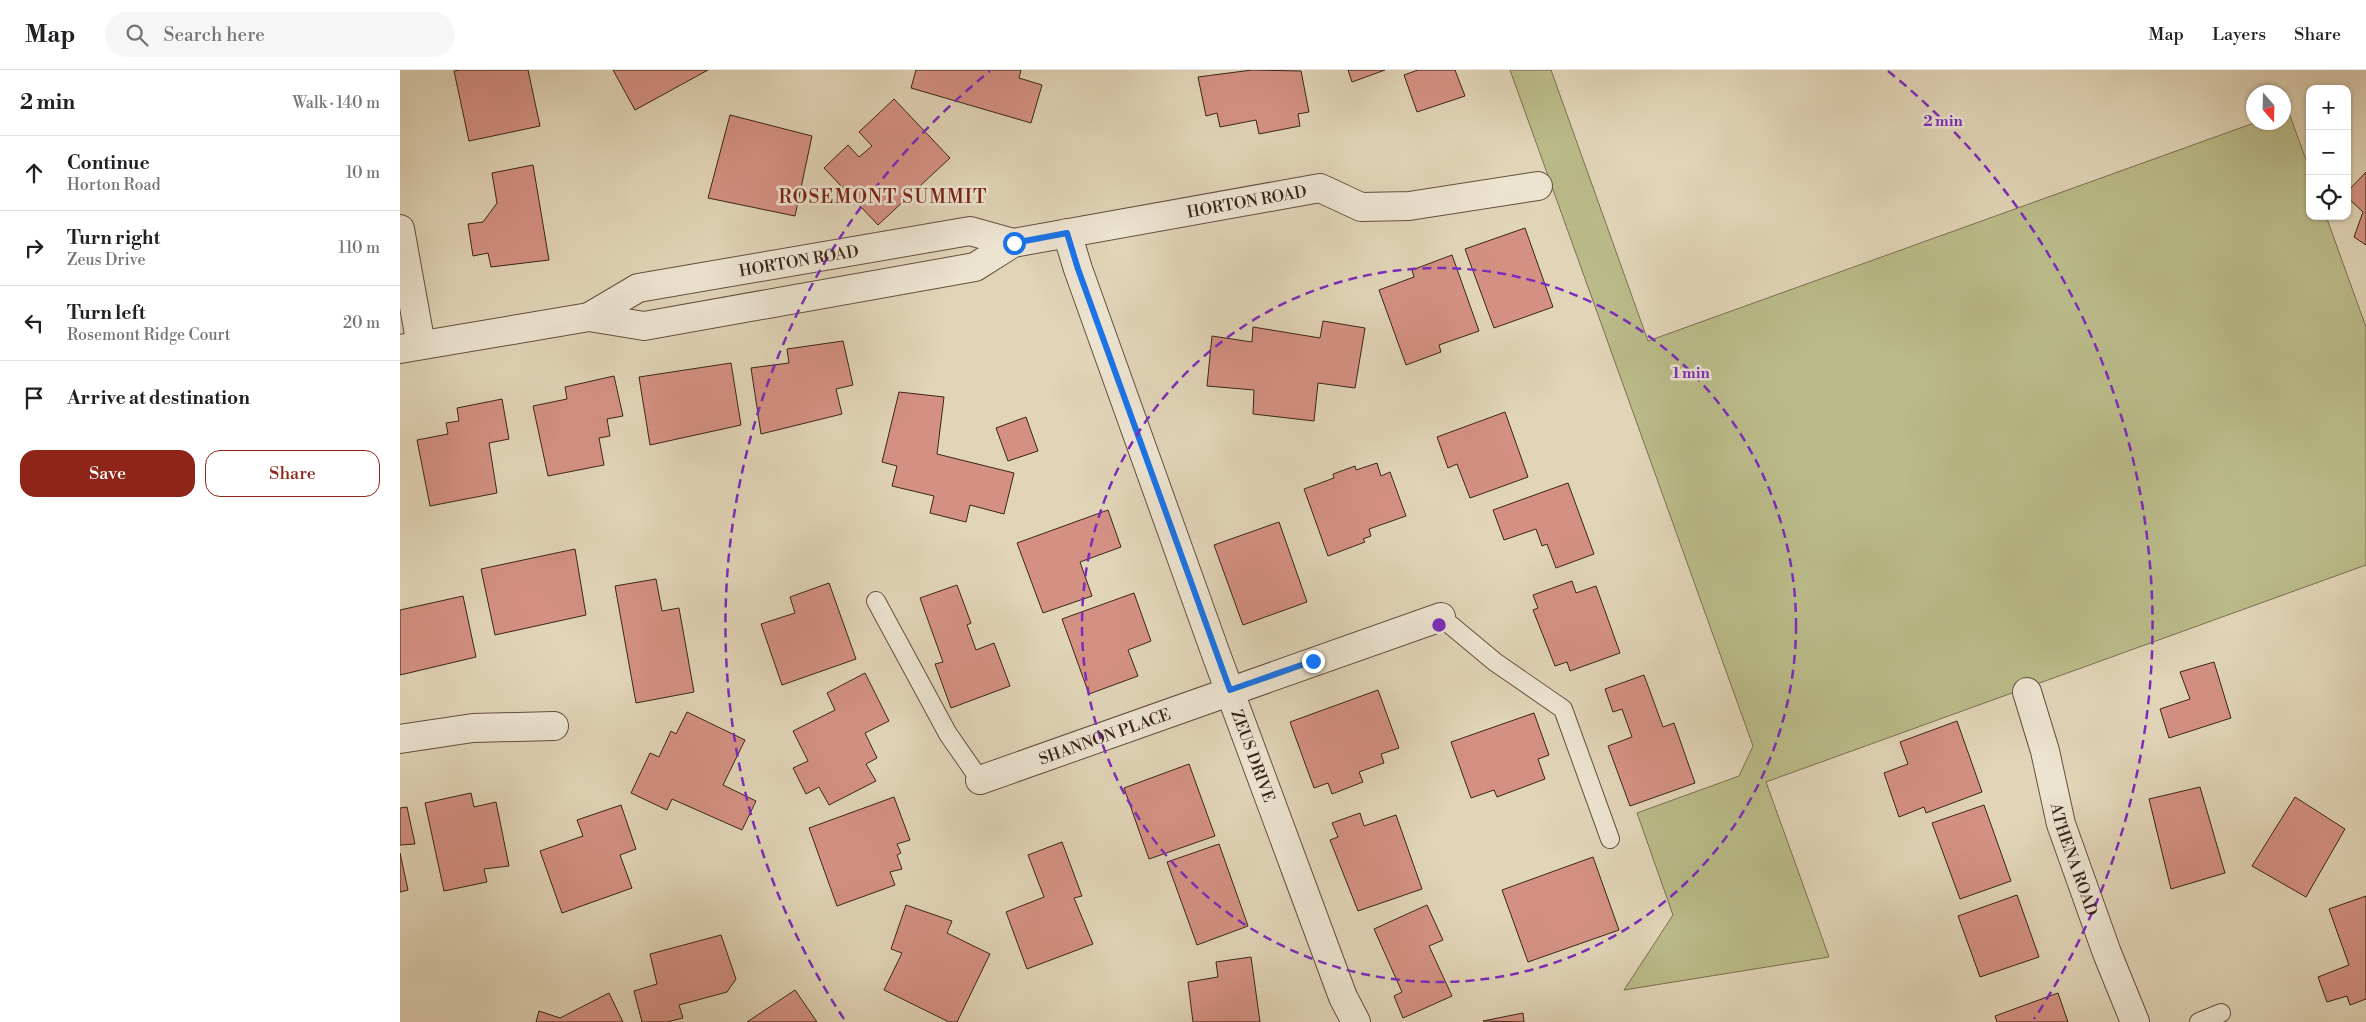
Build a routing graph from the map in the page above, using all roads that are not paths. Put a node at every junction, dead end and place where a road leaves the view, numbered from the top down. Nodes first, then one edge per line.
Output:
1 (1538, 186) dead end
2 (400, 229) edge
3 (1067, 233) junction
4 (1014, 243) junction
5 (589, 317) junction
6 (410, 347) edge
7 (876, 601) dead end
8 (1441, 617) joint
9 (1230, 690) junction
10 (2027, 692) dead end
11 (554, 726) dead end
12 (400, 739) edge
13 (980, 780) joint
14 (1610, 839) dead end
15 (2221, 1013) dead end
16 (1356, 1022) edge
17 (2135, 1022) edge
18 (2198, 1022) edge

1 - 3 street, HORTON ROAD
2 - 6 street
3 - 4 street, HORTON ROAD
3 - 9 street, ZEUS DRIVE
4 - 5 street, HORTON ROAD
4 - 5 street, HORTON ROAD
5 - 6 street, HORTON ROAD
7 - 13 lane
8 - 9 street, SHANNON PLACE
8 - 14 lane
9 - 13 street, SHANNON PLACE
9 - 16 street, ZEUS DRIVE
10 - 17 street, ATHENA ROAD
11 - 12 street
15 - 18 lane

